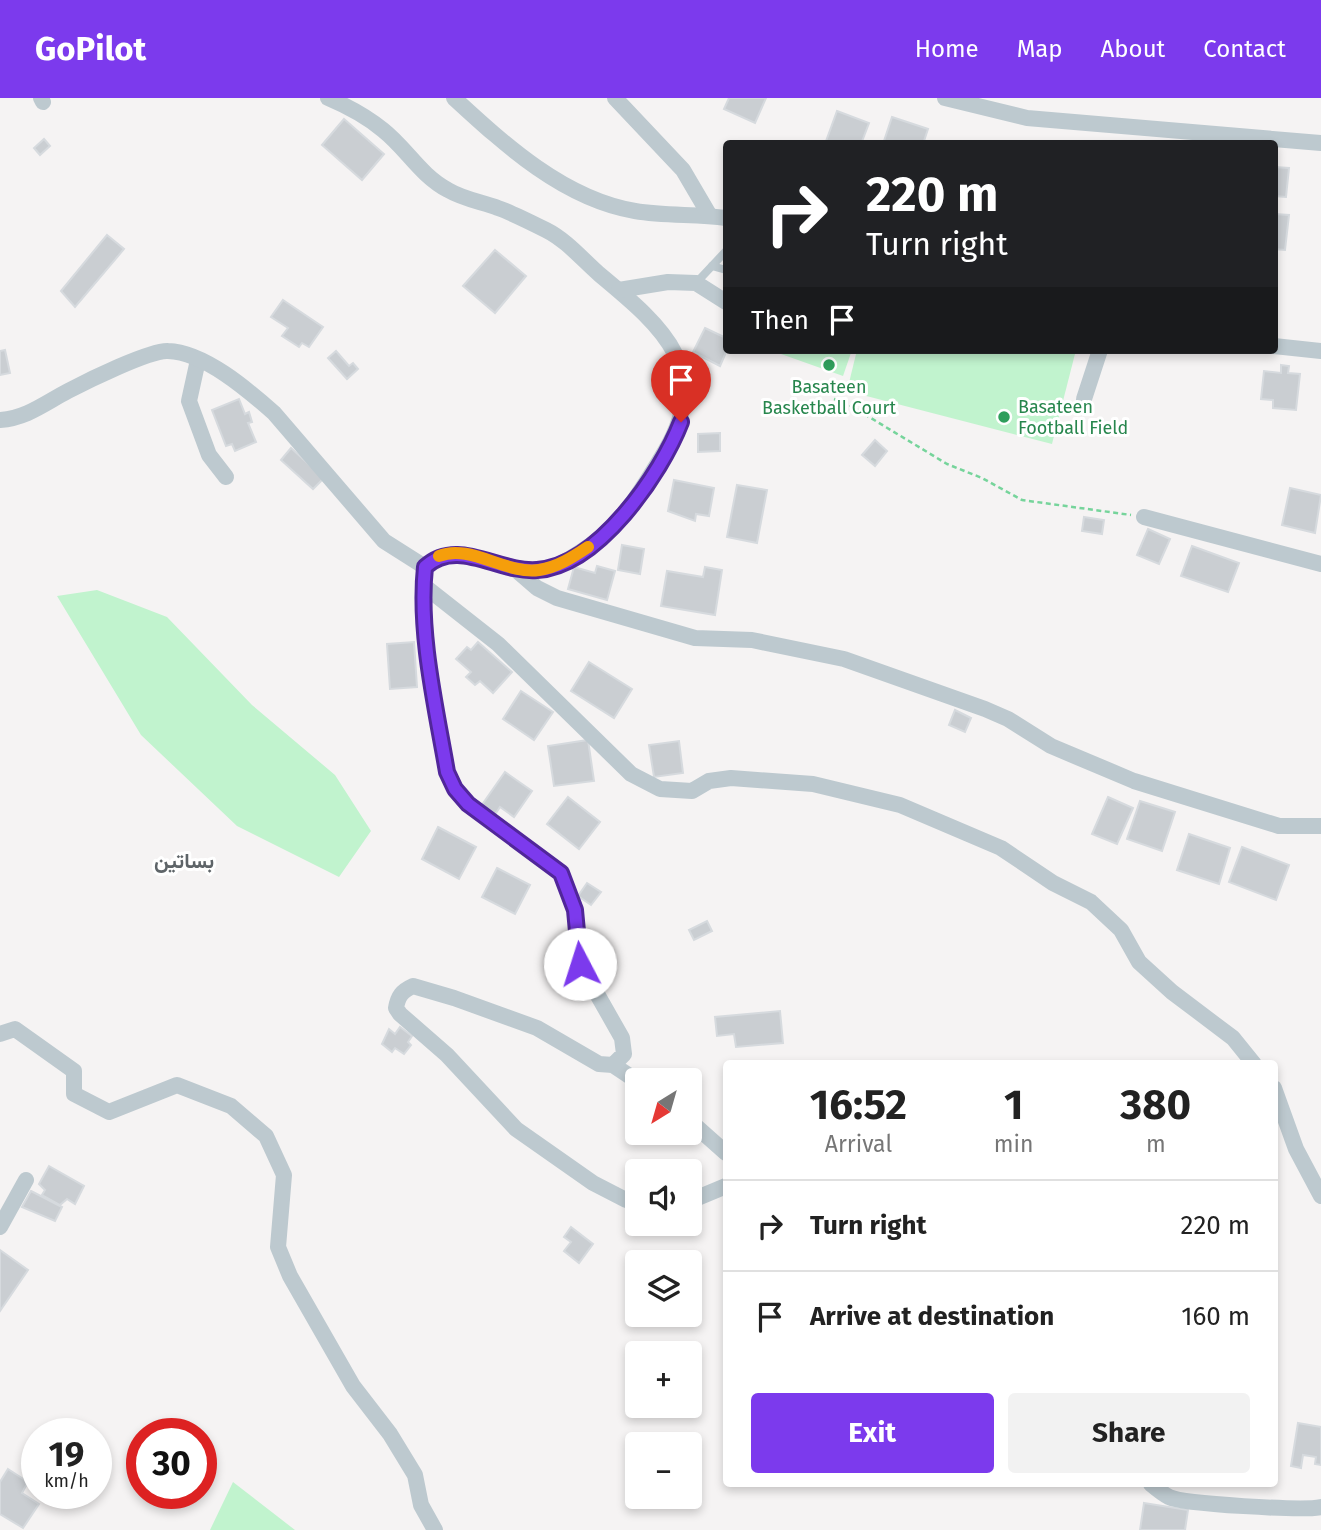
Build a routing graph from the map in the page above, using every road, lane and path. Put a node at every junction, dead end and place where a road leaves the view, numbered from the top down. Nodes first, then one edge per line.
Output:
1 (328, 98) edge
2 (454, 98) edge
3 (615, 98) edge
4 (945, 98) edge
5 (1146, 128) junction
6 (1153, 140) edge
7 (1321, 143) edge
8 (718, 217) edge
9 (723, 254) edge
10 (712, 266) junction
11 (723, 269) edge
12 (696, 283) junction
13 (619, 290) junction
14 (723, 300) edge
15 (1278, 346) edge
16 (1321, 351) edge
17 (1099, 354) edge
18 (198, 360) junction
19 (834, 399) dead end
20 (1084, 399) dead end
21 (0, 420) edge
22 (226, 477) dead end
23 (1144, 517) joint
24 (1321, 564) edge
25 (425, 567) junction
26 (516, 569) junction
27 (423, 585) junction
28 (1321, 826) edge
29 (0, 1034) edge
30 (1251, 1060) edge
31 (613, 1065) junction
32 (625, 1073) edge
33 (1278, 1099) edge
34 (702, 1132) edge
35 (723, 1150) edge
36 (26, 1180) dead end
37 (723, 1187) edge
38 (702, 1196) edge
39 (1321, 1196) edge
40 (625, 1199) edge
41 (0, 1227) edge
42 (1156, 1487) edge
43 (1321, 1507) edge
44 (435, 1530) edge

1 - 13 street
2 - 8 street
3 - 8 street
4 - 5 street
5 - 6 street
5 - 7 street
9 - 10 lane
10 - 11 lane
10 - 12 lane
12 - 13 street
12 - 14 street
13 - 26 street
15 - 16 street
17 - 20 street
18 - 21 street
18 - 22 street
18 - 25 street
19 - 23 path
23 - 24 street
25 - 26 street
25 - 27 street
26 - 28 street
27 - 30 street
27 - 31 street
29 - 44 street
31 - 32 street
31 - 40 street
33 - 39 street
34 - 35 street
36 - 41 street
37 - 38 street
42 - 43 street

